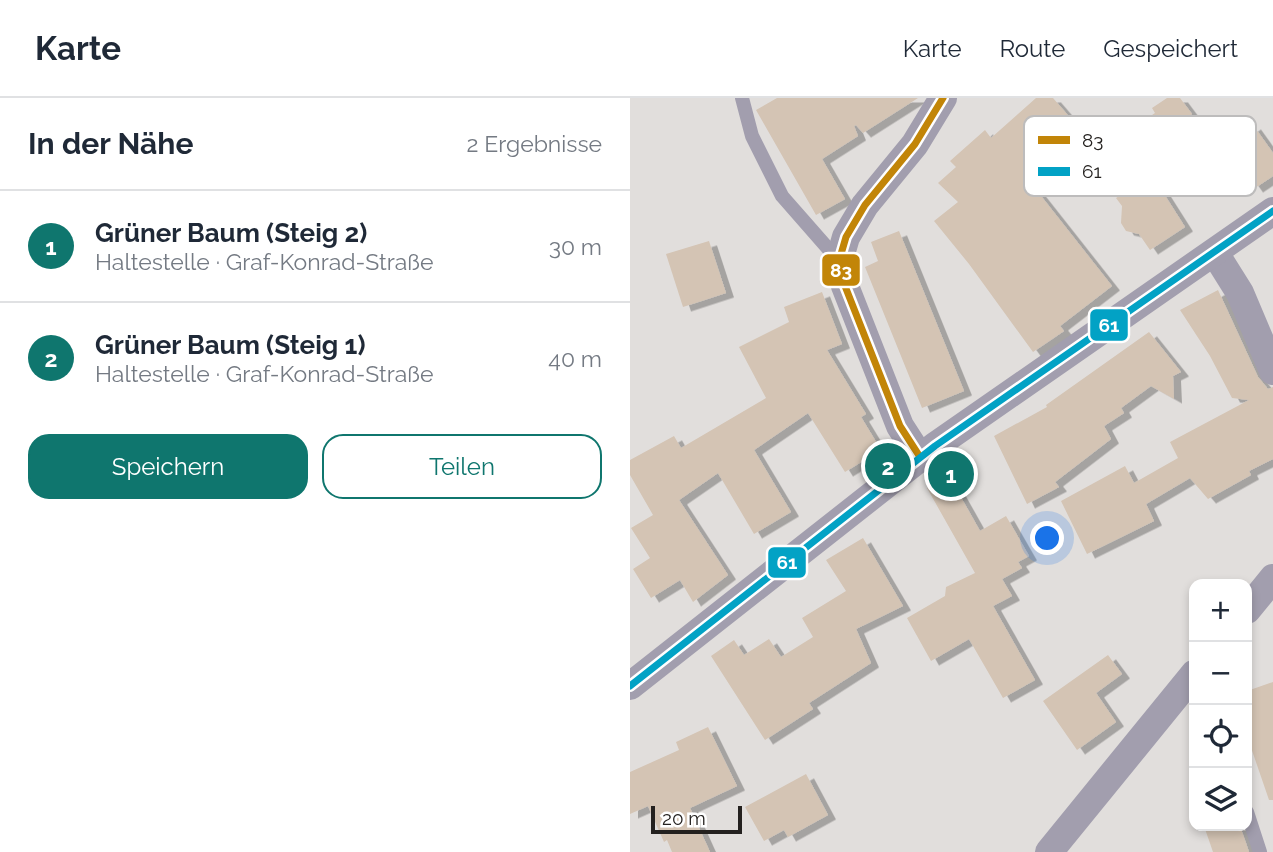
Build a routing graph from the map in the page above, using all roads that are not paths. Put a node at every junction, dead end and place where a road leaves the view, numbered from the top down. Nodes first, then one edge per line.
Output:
1 (742, 98) edge
2 (943, 98) edge
3 (1273, 211) edge
4 (1215, 253) junction
5 (839, 261) junction
6 (1273, 371) edge
7 (920, 457) junction
8 (1273, 579) edge
9 (1252, 604) edge
10 (630, 686) edge
11 (1189, 687) edge
12 (1252, 827) edge
13 (1049, 852) edge
14 (1260, 852) edge

1 - 5 lane
2 - 5 street
3 - 4 street
4 - 6 street
4 - 7 street
5 - 7 street
7 - 10 street
8 - 9 street
11 - 13 street
12 - 14 lane

